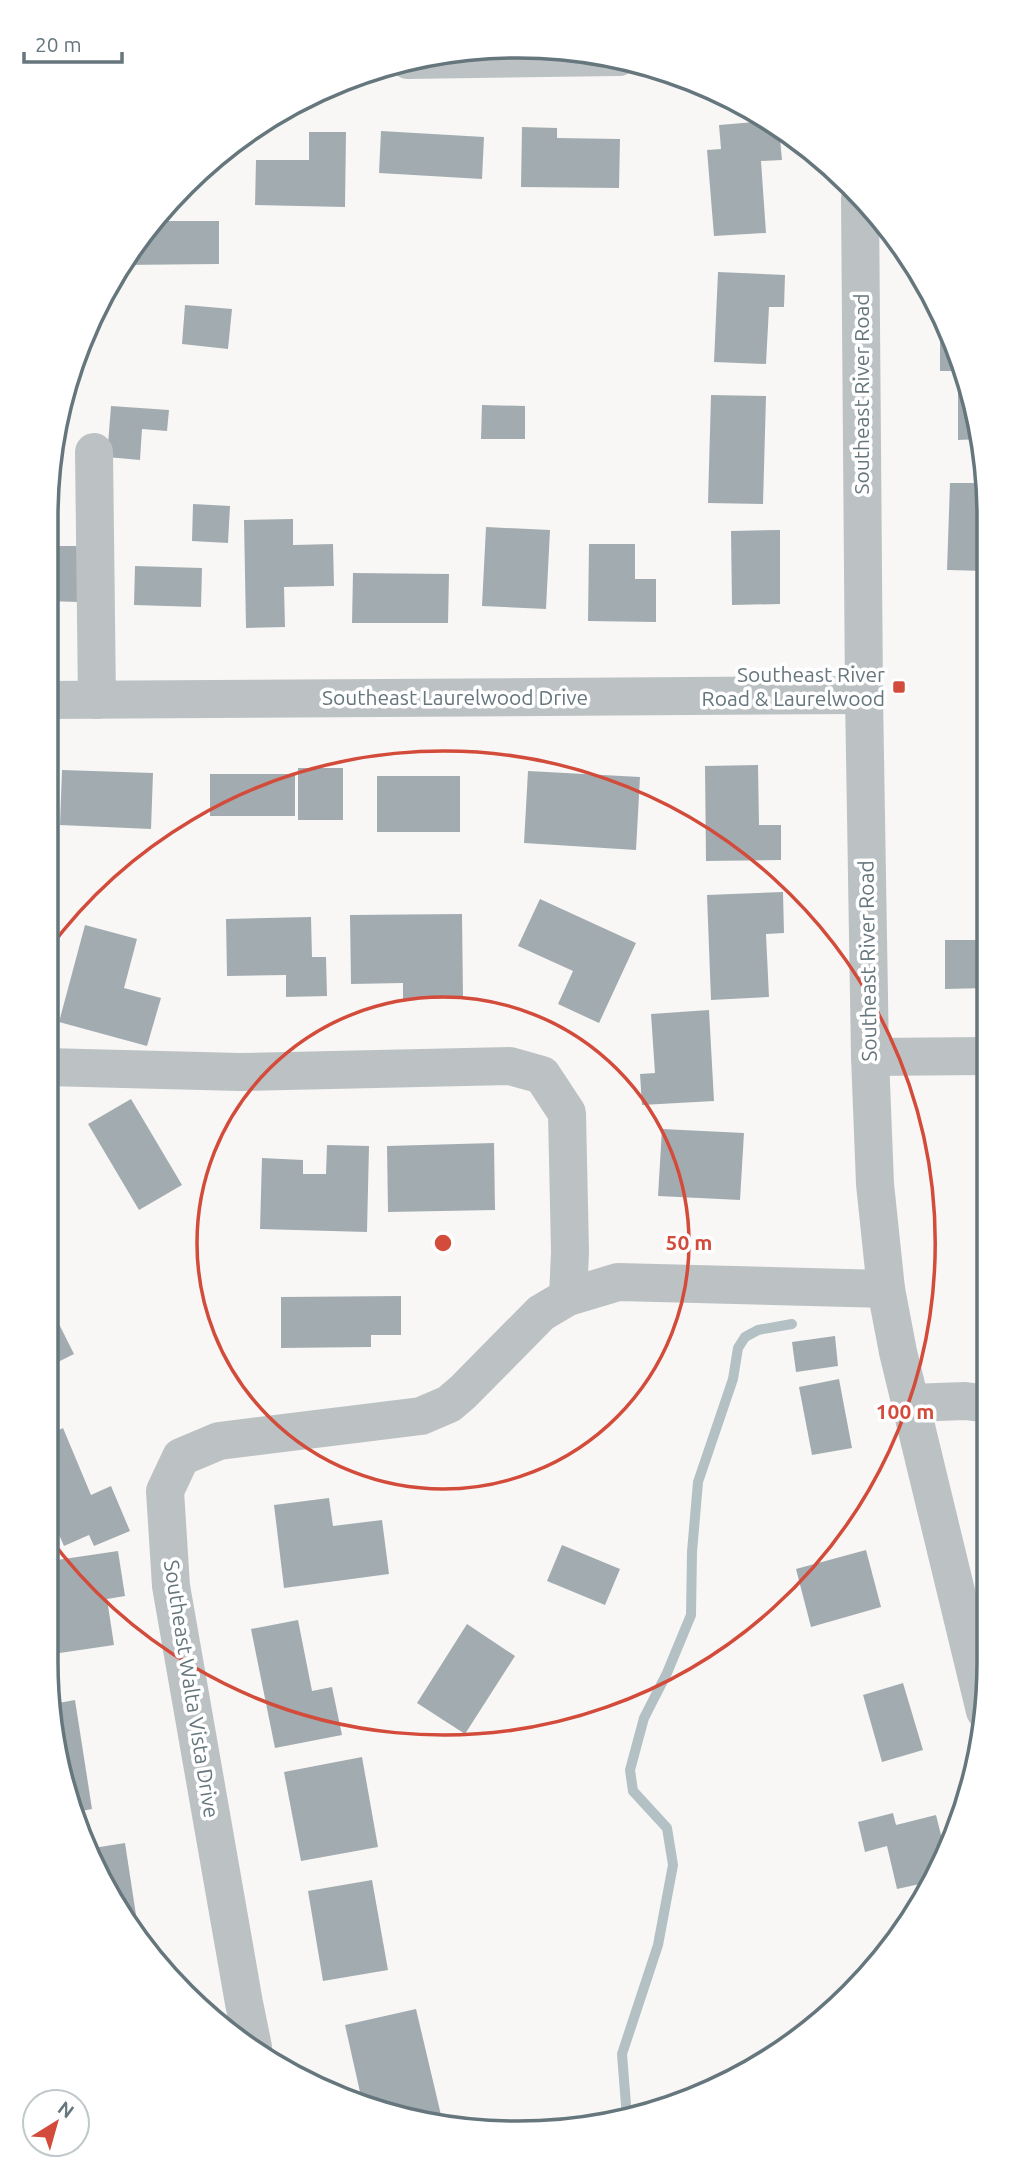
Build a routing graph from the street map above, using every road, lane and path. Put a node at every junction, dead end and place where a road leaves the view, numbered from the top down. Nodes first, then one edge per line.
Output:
1 (527, 58) edge
2 (494, 59) edge
3 (860, 211) edge
4 (94, 452) dead end
5 (864, 695) junction
6 (58, 700) edge
7 (97, 700) junction
8 (977, 1056) edge
9 (870, 1057) junction
10 (58, 1067) edge
11 (886, 1289) junction
12 (568, 1297) junction
13 (977, 1402) edge
14 (910, 1403) junction
15 (977, 1676) edge
16 (251, 2035) edge

1 - 2 street
3 - 5 street, Southeast River Road
4 - 7 street
5 - 7 street, Southeast Laurelwood Drive
5 - 9 street, Southeast River Road
6 - 7 street, Southeast Laurelwood Drive
8 - 9 street
9 - 11 street, Southeast River Road
10 - 12 street
11 - 12 street, Southeast Walta Vista Drive
11 - 14 street, Southeast River Road
12 - 16 street, Southeast Walta Vista Drive
13 - 14 street
14 - 15 street, Southeast River Road

